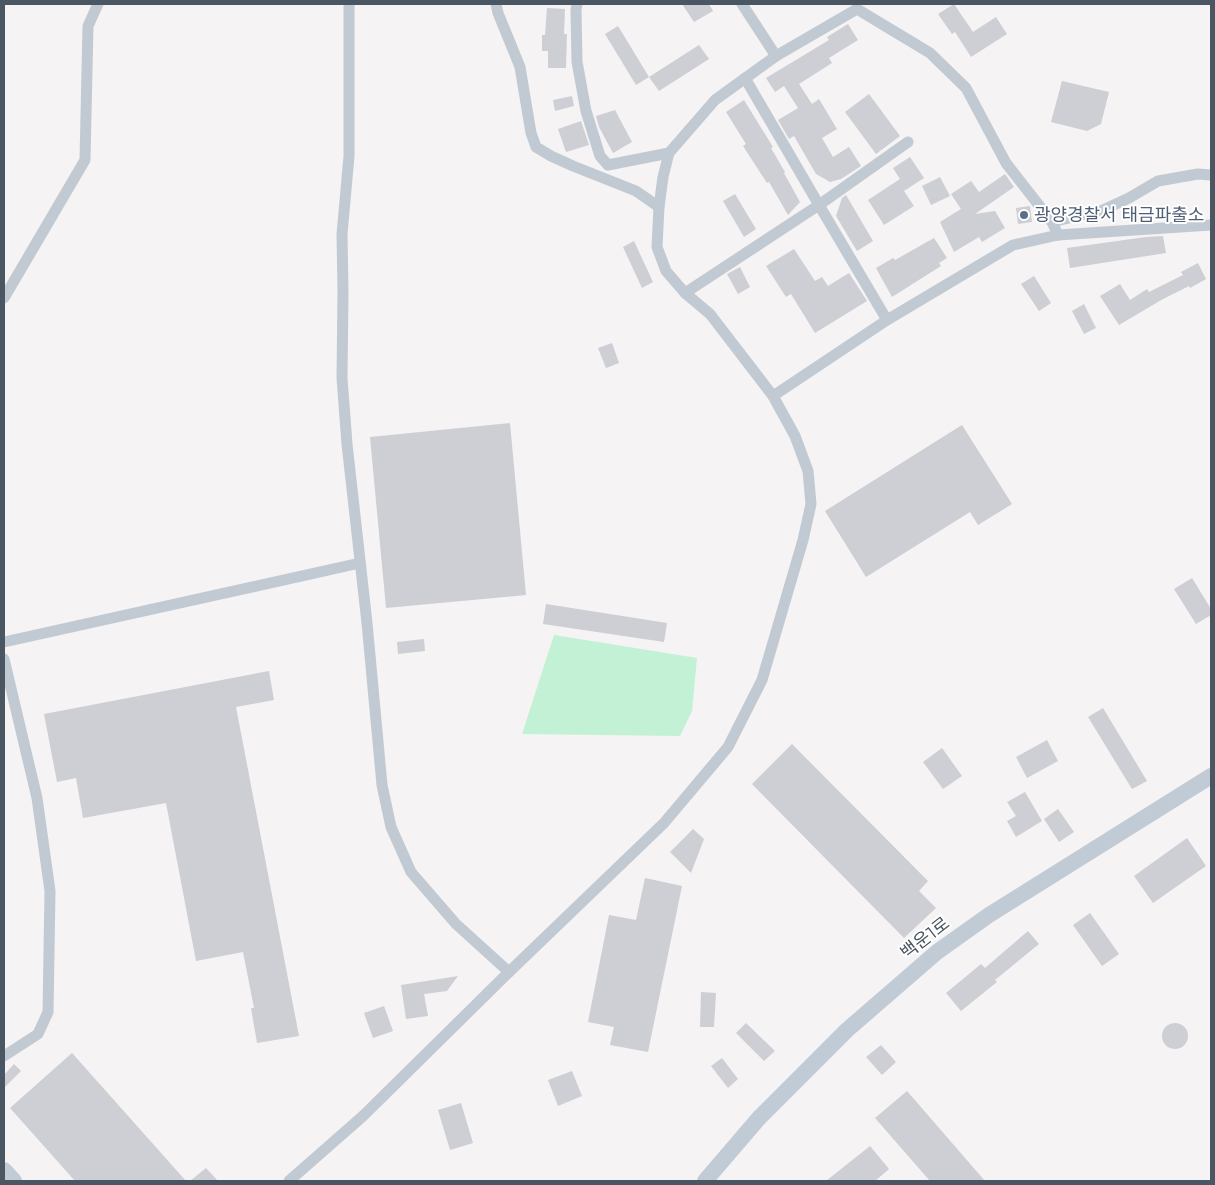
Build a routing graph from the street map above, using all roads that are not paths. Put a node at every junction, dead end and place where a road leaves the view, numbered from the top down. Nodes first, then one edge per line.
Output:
1 (98, 4) edge
2 (348, 4) edge
3 (496, 4) edge
4 (577, 4) edge
5 (742, 4) edge
6 (859, 6) edge
7 (776, 56) junction
8 (746, 78) junction
9 (908, 142) dead end
10 (669, 153) junction
11 (1211, 175) edge
12 (818, 205) junction
13 (659, 207) junction
14 (1052, 222) junction
15 (1211, 225) edge
16 (1058, 235) junction
17 (685, 293) junction
18 (4, 298) edge
19 (887, 320) junction
20 (773, 396) junction
21 (360, 562) junction
22 (4, 642) edge
23 (4, 659) edge
24 (1211, 776) edge
25 (509, 972) junction
26 (4, 1056) edge
27 (4, 1170) edge
28 (14, 1181) edge
29 (289, 1181) edge
30 (705, 1181) edge

1 - 18 street
2 - 21 street
3 - 13 street
4 - 10 street
5 - 7 street
6 - 7 street
6 - 14 street
7 - 8 street
8 - 10 street
8 - 12 street
9 - 12 street
10 - 13 street
11 - 14 street
12 - 17 street
12 - 19 street
13 - 17 street
14 - 16 street
15 - 16 street
16 - 19 street
17 - 20 street
19 - 20 street
20 - 25 street
21 - 22 street
21 - 25 street
23 - 26 street
24 - 30 main road, 백운1로
25 - 29 street
27 - 28 main road

